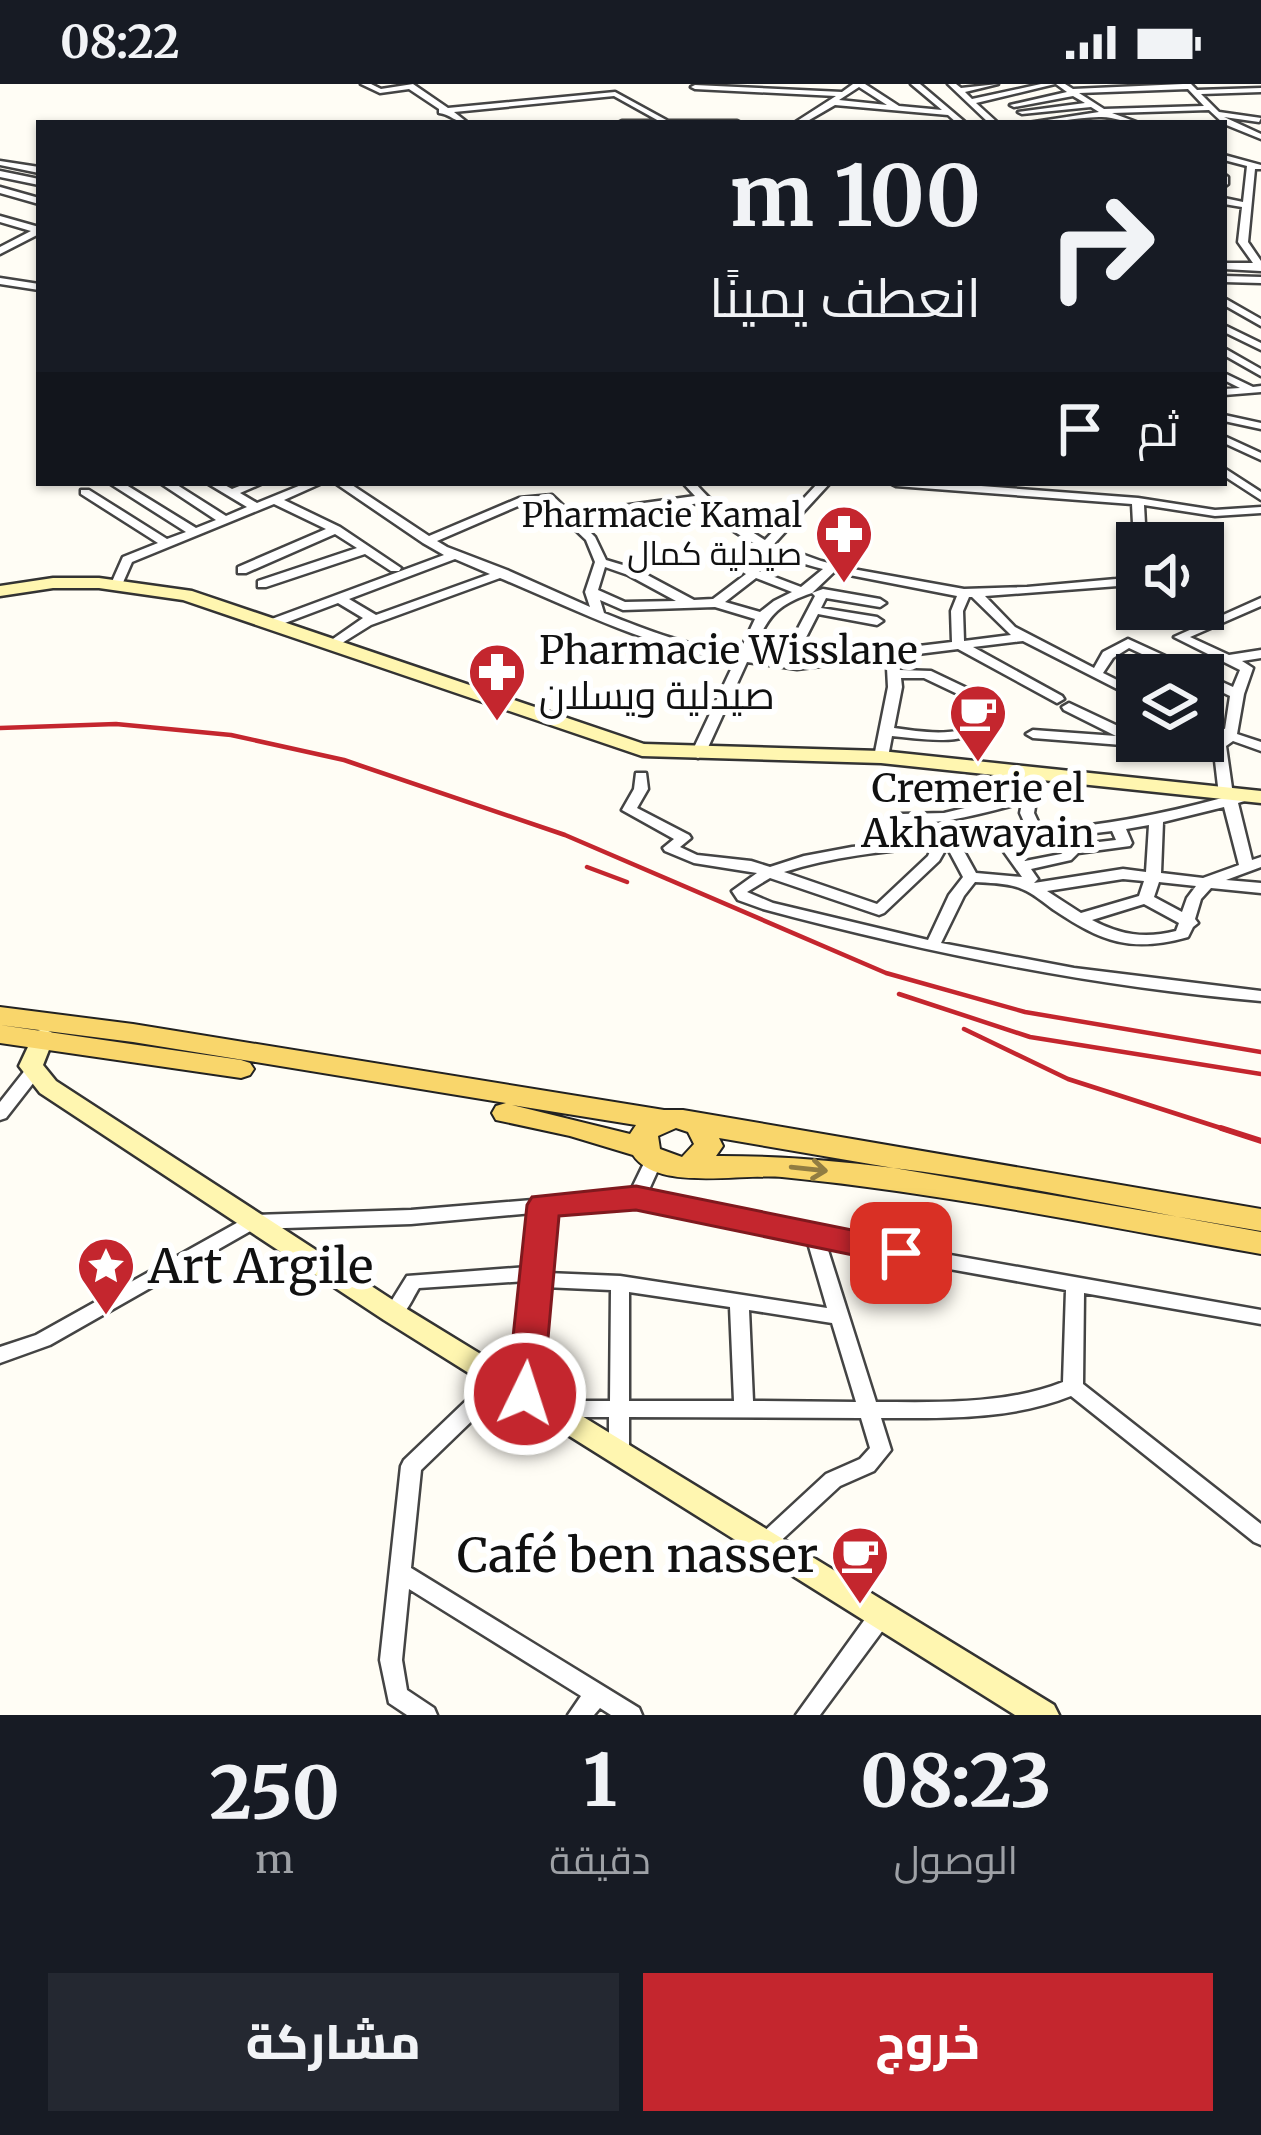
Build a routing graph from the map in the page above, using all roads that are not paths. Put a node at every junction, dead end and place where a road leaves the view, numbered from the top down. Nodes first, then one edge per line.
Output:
1 (365, 84) edge
2 (778, 84) edge
3 (788, 84) edge
4 (915, 84) edge
5 (994, 84) edge
6 (1056, 84) edge
7 (410, 85) edge
8 (813, 85) edge
9 (1154, 86) edge
10 (695, 87) dead end
11 (956, 87) edge
12 (1109, 87) edge
13 (1190, 87) edge
14 (851, 88) edge
15 (1231, 88) edge
16 (1133, 89) junction
17 (1261, 90) edge
18 (1073, 92) junction
19 (973, 99) junction
20 (935, 102) junction
21 (832, 103) junction
22 (1091, 104) junction
23 (867, 106) junction
24 (898, 109) junction
25 (1174, 109) junction
26 (1151, 110) junction
27 (442, 111) junction
28 (1212, 111) junction
29 (1105, 112) junction
30 (949, 113) junction
31 (1025, 116) edge
32 (1130, 118) edge
33 (458, 120) edge
34 (664, 120) edge
35 (803, 120) edge
36 (958, 120) edge
37 (992, 120) edge
38 (1059, 120) edge
39 (1072, 120) edge
40 (1184, 120) edge
41 (1260, 120) edge
42 (1261, 137) edge
43 (1227, 158) edge
44 (0, 163) edge
45 (1256, 166) edge
46 (36, 169) edge
47 (0, 174) edge
48 (36, 181) edge
49 (0, 190) edge
50 (36, 200) edge
51 (0, 202) edge
52 (1227, 202) edge
53 (1247, 210) junction
54 (36, 211) edge
55 (1227, 211) edge
56 (0, 219) edge
57 (36, 229) edge
58 (36, 231) edge
59 (1261, 236) edge
60 (1244, 237) junction
61 (2, 247) edge
62 (1227, 266) edge
63 (1260, 267) edge
64 (1227, 280) edge
65 (1261, 280) edge
66 (0, 281) edge
67 (36, 287) edge
68 (1227, 287) edge
69 (1227, 303) edge
70 (1237, 311) junction
71 (1261, 323) edge
72 (1227, 330) edge
73 (1261, 347) edge
74 (1227, 353) edge
75 (1261, 374) edge
76 (1227, 377) edge
77 (1256, 389) edge
78 (1227, 419) edge
79 (1261, 426) edge
80 (1227, 440) edge
81 (1261, 457) edge
82 (1227, 473) edge
83 (1227, 484) edge
84 (120, 486) edge
85 (171, 486) edge
86 (218, 486) edge
87 (250, 486) edge
88 (308, 486) edge
89 (344, 486) edge
90 (691, 486) edge
91 (821, 486) edge
92 (936, 486) edge
93 (85, 492) dead end
94 (231, 494) junction
95 (1261, 497) edge
96 (273, 499) junction
97 (701, 499) junction
98 (1138, 501) junction
99 (254, 506) junction
100 (1261, 510) edge
101 (571, 517) junction
102 (223, 519) junction
103 (1139, 522) edge
104 (336, 529) junction
105 (193, 531) junction
106 (427, 541) junction
107 (165, 543) junction
108 (767, 545) junction
109 (368, 549) junction
110 (449, 552) junction
111 (601, 562) junction
112 (395, 568) junction
113 (831, 568) junction
114 (242, 570) dead end
115 (502, 573) junction
116 (1116, 582) edge
117 (117, 584) junction
118 (262, 584) dead end
119 (0, 591) edge
120 (591, 592) junction
121 (812, 592) junction
122 (970, 593) junction
123 (340, 598) junction
124 (1261, 602) edge
125 (690, 603) junction
126 (716, 603) junction
127 (814, 610) junction
128 (598, 613) junction
129 (992, 615) junction
130 (761, 617) junction
131 (958, 617) junction
132 (371, 621) junction
133 (877, 621) junction
134 (269, 622) junction
135 (1024, 637) junction
136 (334, 644) junction
137 (958, 644) junction
138 (884, 654) junction
139 (1152, 654) edge
140 (1261, 654) edge
141 (741, 659) junction
142 (1227, 659) junction
143 (785, 665) junction
144 (1254, 669) edge
145 (894, 674) junction
146 (1096, 674) junction
147 (1116, 684) edge
148 (1224, 687) edge
149 (1238, 694) junction
150 (886, 730) junction
151 (1116, 732) edge
152 (1033, 734) dead end
153 (1116, 739) edge
154 (1225, 742) junction
155 (1261, 747) edge
156 (698, 754) junction
157 (881, 757) junction
158 (1034, 773) junction
159 (641, 776) dead end
160 (1030, 797) junction
161 (1241, 797) edge
162 (901, 818) dead end
163 (1156, 819) junction
164 (1117, 826) junction
165 (1036, 836) junction
166 (1002, 839) junction
167 (946, 844) junction
168 (1253, 863) edge
169 (771, 872) junction
170 (1153, 876) junction
171 (971, 878) junction
172 (1027, 879) junction
173 (1208, 881) junction
174 (1261, 888) edge
175 (1146, 899) junction
176 (879, 910) junction
177 (1078, 919) junction
178 (1190, 923) junction
179 (876, 934) junction
180 (931, 947) junction
181 (1261, 996) edge
182 (0, 1016) edge
183 (0, 1034) edge
184 (43, 1037) junction
185 (32, 1073) junction
186 (0, 1114) edge
187 (664, 1120) junction
188 (698, 1125) junction
189 (648, 1155) junction
190 (692, 1164) junction
191 (636, 1198) junction
192 (543, 1205) junction
193 (1261, 1220) edge
194 (251, 1222) junction
195 (815, 1238) junction
196 (1261, 1243) edge
197 (538, 1276) junction
198 (620, 1283) junction
199 (1075, 1283) junction
200 (739, 1301) junction
201 (393, 1312) junction
202 (840, 1317) junction
203 (1261, 1317) edge
204 (0, 1355) edge
205 (513, 1387) junction
206 (1073, 1387) junction
207 (744, 1408) junction
208 (869, 1408) junction
209 (550, 1409) junction
210 (618, 1409) junction
211 (619, 1451) junction
212 (1261, 1536) edge
213 (766, 1542) junction
214 (400, 1572) junction
215 (881, 1615) junction
216 (598, 1694) junction
217 (426, 1715) edge
218 (579, 1715) edge
219 (631, 1715) edge
220 (807, 1715) edge
221 (1043, 1715) edge

1 - 7 street
2 - 3 street
3 - 8 street
4 - 20 street
5 - 11 street
6 - 18 street
6 - 19 street
7 - 27 street
8 - 14 street
9 - 13 street
9 - 16 street
9 - 25 street
10 - 14 street
11 - 19 street
12 - 16 street
12 - 18 street
12 - 32 street
13 - 15 street
13 - 28 street
14 - 21 street
14 - 23 street
14 - 24 street
15 - 17 street
15 - 41 street
16 - 26 street
18 - 22 street
18 - 31 street
19 - 20 street
19 - 31 street
19 - 37 street
20 - 30 street
21 - 23 street
21 - 35 street
22 - 29 street
22 - 31 street
23 - 24 street
24 - 30 street
25 - 26 street
25 - 28 street
25 - 40 street
26 - 32 street
27 - 33 street
27 - 34 street
28 - 41 street
28 - 42 street
29 - 32 street
29 - 39 street
30 - 36 street
31 - 37 street
31 - 38 street
43 - 45 street
44 - 46 street
45 - 53 street
47 - 48 street
49 - 50 street
51 - 54 street
52 - 53 street
53 - 55 street
53 - 60 street
56 - 57 street
58 - 61 street
59 - 60 street
60 - 63 street
62 - 63 street
64 - 65 street
66 - 67 street
68 - 70 street
69 - 70 street
70 - 71 street
72 - 73 street
74 - 75 street
76 - 77 street
78 - 79 street
80 - 81 street
82 - 95 street
83 - 95 street
84 - 105 street
85 - 102 street
86 - 94 street
87 - 94 street
88 - 96 street
89 - 106 street
90 - 97 street
91 - 108 street
92 - 98 street
93 - 107 street
94 - 99 street
96 - 99 street
96 - 104 street
97 - 101 street
97 - 108 street
98 - 100 street
98 - 103 street
99 - 102 street
101 - 106 street
101 - 111 street
102 - 105 street
104 - 109 street
104 - 114 street
105 - 107 street
106 - 110 street
107 - 117 street
108 - 113 street
109 - 112 street
109 - 118 street
110 - 112 street
110 - 115 street
110 - 123 street
111 - 120 street
111 - 125 street
112 - 134 street
113 - 121 street
113 - 122 street
115 - 128 street
115 - 132 street
116 - 122 street
117 - 119 street
117 - 134 street
120 - 125 street
120 - 128 street
121 - 126 street
121 - 127 street
121 - 130 street
121 - 133 street
122 - 129 street
122 - 131 street
123 - 132 street
123 - 134 street
124 - 142 street
125 - 126 street
126 - 130 street
127 - 133 street
127 - 143 street
128 - 141 street
129 - 131 street
129 - 135 street
130 - 141 street
131 - 137 street
132 - 136 street
133 - 138 street
134 - 136 street
135 - 137 street
135 - 146 street
136 - 156 street
137 - 138 street
137 - 151 street
138 - 143 street
138 - 145 street
139 - 146 street
140 - 142 street
141 - 143 street
141 - 156 street
142 - 144 street
144 - 149 street
145 - 150 street
145 - 150 street
146 - 147 street
148 - 149 street
149 - 154 street
150 - 157 street
152 - 153 street
154 - 155 street
154 - 161 street
156 - 157 street
157 - 158 street
158 - 160 street
158 - 161 street
159 - 169 street
160 - 162 street
160 - 165 street
161 - 163 street
161 - 168 street
163 - 164 street
163 - 170 street
164 - 165 street
164 - 172 street
165 - 166 street
166 - 167 street
166 - 172 street
167 - 169 street
167 - 171 street
167 - 176 street
168 - 173 street
169 - 176 street
169 - 179 street
170 - 172 street
170 - 173 street
170 - 175 street
171 - 172 street
171 - 180 street
172 - 177 street
173 - 174 street
173 - 178 street
175 - 177 street
175 - 178 street
176 - 179 street
177 - 178 street
179 - 180 street
180 - 181 street
182 - 187 main road
183 - 184 main road
184 - 185 street
184 - 189 main road
185 - 186 street
185 - 194 street
187 - 188 main road
187 - 189 main road
188 - 190 main road
188 - 193 main road
189 - 190 main road
189 - 191 street
190 -> 196 main road
191 - 192 street
191 - 195 street
192 - 194 street
192 - 197 street
194 - 201 street
194 - 204 street
195 - 199 street
195 - 202 street
197 - 198 street
197 - 201 street
197 - 205 street
198 - 200 street
198 - 210 street
199 - 203 street
199 - 206 street
200 - 202 street
200 - 207 street
201 - 205 street
202 - 208 street
205 - 209 street
205 - 214 street
206 - 208 street
206 - 212 street
207 - 208 street
207 - 210 street
208 - 213 street
209 - 210 street
209 - 211 street
210 - 211 street
211 - 213 street
213 - 215 street
214 - 216 street
214 - 217 street
215 - 220 street
215 - 221 street
216 - 218 street
216 - 219 street

